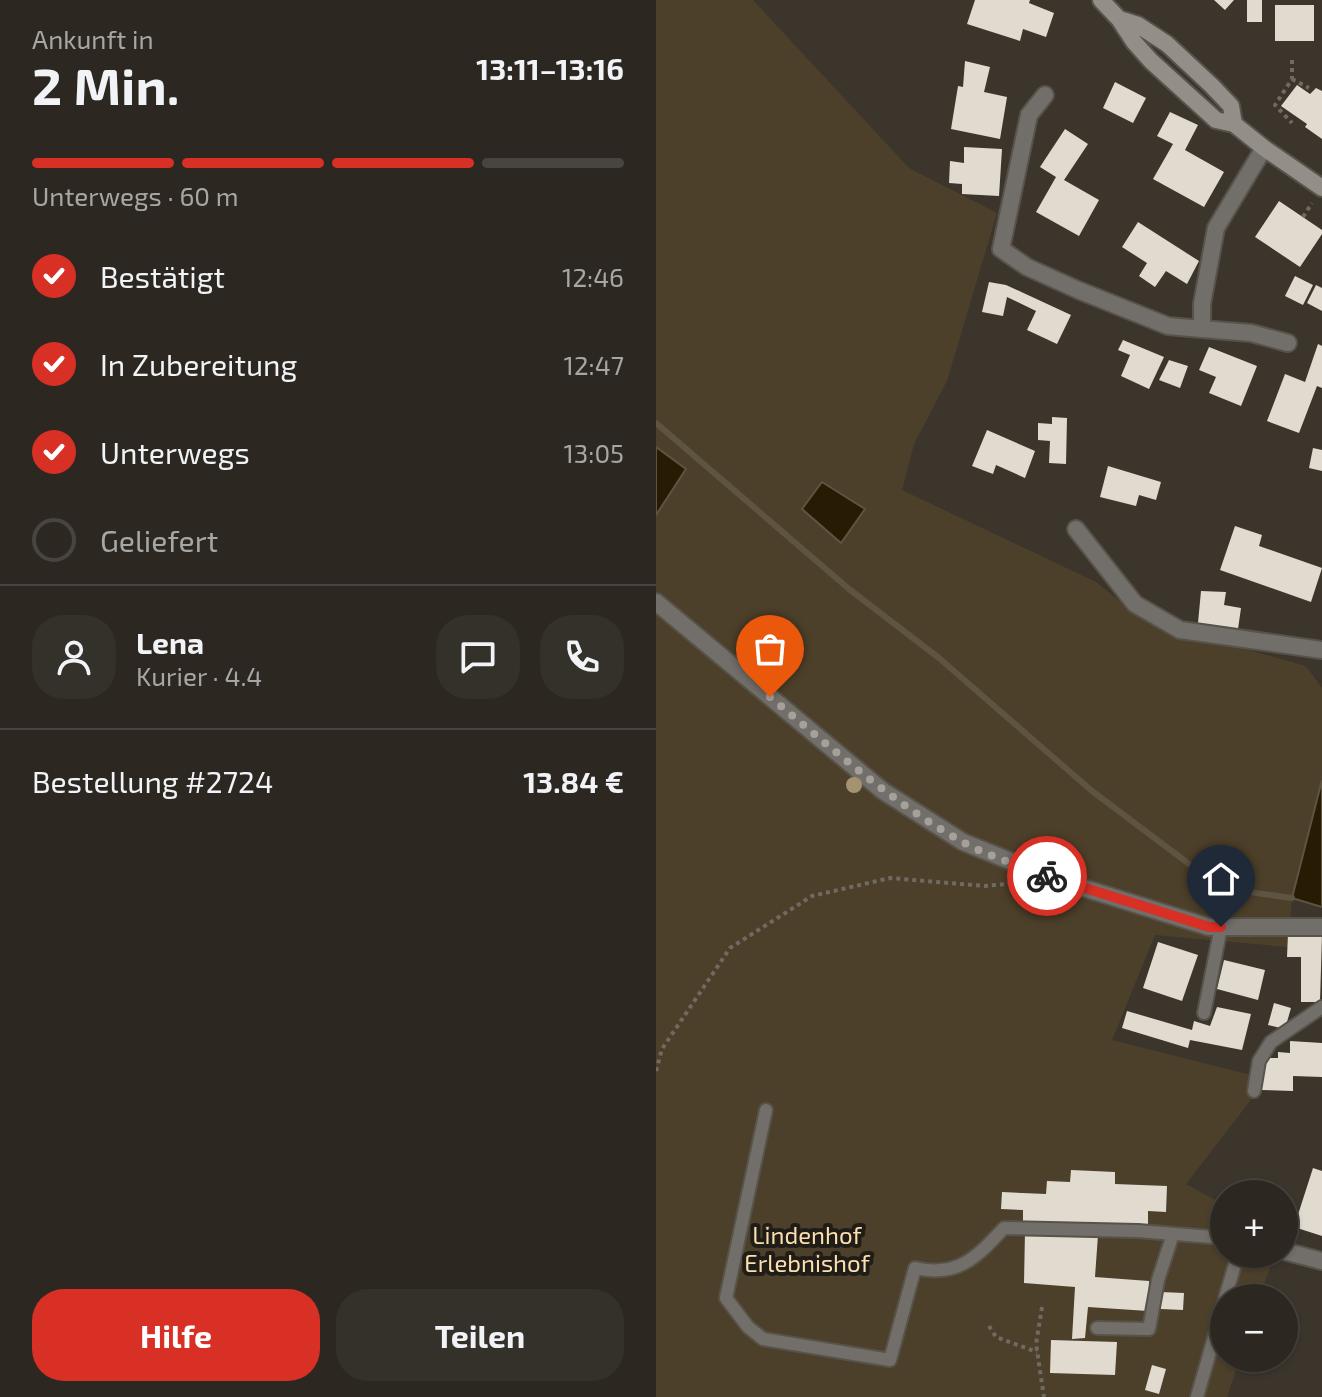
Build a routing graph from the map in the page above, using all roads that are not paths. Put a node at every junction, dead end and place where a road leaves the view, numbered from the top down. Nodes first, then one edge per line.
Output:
1 (1101, 0) edge
2 (1119, 19) junction
3 (1045, 95) dead end
4 (1234, 124) junction
5 (1264, 148) junction
6 (1322, 188) edge
7 (1202, 329) junction
8 (1288, 343) dead end
9 (1076, 529) dead end
10 (656, 602) edge
11 (1322, 650) edge
12 (1221, 927) junction
13 (1322, 927) edge
14 (1322, 1007) edge
15 (1204, 1013) dead end
16 (1254, 1091) dead end
17 (766, 1110) dead end
18 (1173, 1234) junction
19 (1210, 1237) edge
20 (1298, 1255) edge
21 (1322, 1261) edge
22 (1097, 1328) dead end
23 (1210, 1352) edge
24 (1197, 1397) edge

1 - 2 main road
2 - 4 main road
2 - 4 main road
3 - 7 street
4 - 5 main road
5 - 6 main road
5 - 7 street
7 - 8 street
9 - 11 street
10 - 12 street
12 - 13 street
12 - 15 lane
14 - 16 lane
17 - 18 lane
18 - 19 lane
18 - 22 lane
20 - 21 street
23 - 24 lane

